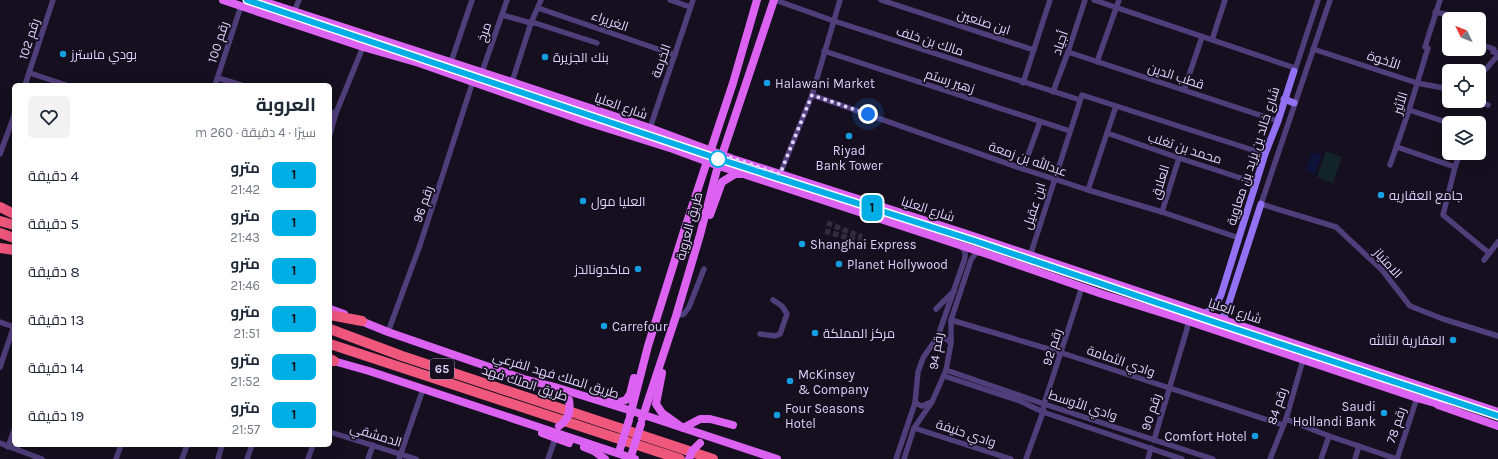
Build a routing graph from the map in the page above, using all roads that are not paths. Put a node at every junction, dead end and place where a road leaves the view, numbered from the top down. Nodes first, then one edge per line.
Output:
1 (53, 0) edge
2 (223, 0) edge
3 (259, 0) edge
4 (298, 0) edge
5 (472, 0) edge
6 (508, 0) edge
7 (541, 0) edge
8 (670, 0) edge
9 (693, 0) edge
10 (757, 0) edge
11 (774, 0) edge
12 (840, 0) edge
13 (881, 0) edge
14 (1050, 0) edge
15 (1085, 0) edge
16 (1094, 0) edge
17 (1119, 0) edge
18 (1225, 0) edge
19 (1318, 0) edge
20 (1330, 0) edge
21 (1440, 0) edge
22 (241, 6) junction
23 (690, 7) junction
24 (538, 8) junction
25 (1116, 8) junction
26 (294, 12) junction
27 (1435, 12) junction
28 (1442, 14) edge
29 (502, 15) junction
30 (834, 21) junction
31 (531, 23) junction
32 (1202, 37) junction
33 (1212, 40) junction
34 (597, 43) dead end
35 (1486, 46) edge
36 (363, 47) junction
37 (1313, 49) junction
38 (1034, 50) junction
39 (824, 51) junction
40 (420, 52) junction
41 (1068, 52) junction
42 (1496, 54) edge
43 (675, 55) junction
44 (451, 62) junction
45 (1097, 62) junction
46 (1486, 68) edge
47 (1295, 69) junction
48 (440, 70) junction
49 (482, 72) junction
50 (30, 73) junction
51 (218, 78) junction
52 (473, 81) junction
53 (512, 82) junction
54 (26, 83) edge
55 (60, 83) edge
56 (216, 83) edge
57 (234, 83) edge
58 (1023, 83) junction
59 (1417, 83) junction
60 (1442, 88) edge
61 (1184, 90) junction
62 (1053, 92) junction
63 (812, 95) junction
64 (1081, 97) junction
65 (1284, 99) junction
66 (1294, 103) junction
67 (1116, 106) junction
68 (1409, 110) junction
69 (332, 112) edge
70 (336, 113) junction
71 (1278, 120) junction
72 (12, 121) edge
73 (1442, 121) edge
74 (1040, 122) junction
75 (332, 127) edge
76 (650, 128) junction
77 (1070, 131) junction
78 (1107, 133) junction
79 (1397, 147) junction
80 (711, 150) junction
81 (0, 154) edge
82 (1264, 154) junction
83 (723, 155) junction
84 (1179, 158) junction
85 (1458, 160) edge
86 (706, 161) junction
87 (1390, 165) dead end
88 (719, 166) junction
89 (1455, 167) junction
90 (1023, 169) junction
91 (746, 173) junction
92 (780, 174) junction
93 (1054, 179) junction
94 (1256, 183) junction
95 (1088, 190) junction
96 (0, 204) edge
97 (1261, 204) junction
98 (0, 207) edge
99 (12, 207) edge
100 (1162, 212) junction
101 (12, 213) edge
102 (0, 221) edge
103 (12, 224) edge
104 (0, 233) edge
105 (700, 235) junction
106 (12, 237) edge
107 (1239, 238) junction
108 (1498, 242) edge
109 (992, 243) junction
110 (958, 245) junction
111 (0, 249) edge
112 (12, 250) edge
113 (1489, 253) junction
114 (988, 254) junction
115 (12, 255) edge
116 (1030, 256) junction
117 (1484, 260) dead end
118 (704, 270) dead end
119 (1082, 287) junction
120 (954, 291) junction
121 (1221, 295) junction
122 (1230, 299) junction
123 (773, 300) dead end
124 (936, 309) dead end
125 (332, 310) edge
126 (1204, 314) junction
127 (332, 315) edge
128 (676, 316) junction
129 (1220, 319) junction
130 (951, 320) junction
131 (362, 321) junction
132 (1188, 321) junction
133 (0, 322) edge
134 (12, 326) edge
135 (1203, 326) junction
136 (332, 330) edge
137 (388, 332) junction
138 (12, 333) edge
139 (760, 334) dead end
140 (1498, 336) edge
141 (935, 338) junction
142 (951, 343) junction
143 (332, 345) edge
144 (648, 346) junction
145 (664, 352) junction
146 (1062, 353) junction
147 (332, 360) edge
148 (1303, 360) junction
149 (0, 367) edge
150 (946, 370) junction
151 (944, 376) junction
152 (524, 379) junction
153 (423, 389) junction
154 (1170, 389) junction
155 (1443, 395) junction
156 (1417, 398) junction
157 (597, 400) junction
158 (932, 402) junction
159 (915, 403) junction
160 (1044, 404) junction
161 (1433, 404) junction
162 (632, 411) junction
163 (1043, 412) junction
164 (1498, 412) edge
165 (507, 417) junction
166 (642, 419) junction
167 (1284, 422) junction
168 (733, 425) dead end
169 (1498, 426) edge
170 (683, 428) junction
171 (914, 428) junction
172 (332, 433) edge
173 (12, 436) edge
174 (1329, 436) junction
175 (555, 439) junction
176 (1154, 440) junction
177 (722, 441) junction
178 (0, 443) edge
179 (373, 446) junction
180 (901, 446) junction
181 (1359, 446) junction
182 (8, 447) junction
183 (120, 447) edge
184 (186, 447) edge
185 (221, 447) edge
186 (251, 447) edge
187 (312, 447) edge
188 (1151, 448) junction
189 (619, 454) edge
190 (400, 456) edge
191 (632, 457) edge
192 (42, 459) edge
193 (116, 459) edge
194 (182, 459) edge
195 (218, 459) edge
196 (247, 459) edge
197 (308, 459) edge
198 (368, 459) edge
199 (416, 459) edge
200 (548, 459) edge
201 (605, 459) edge
202 (680, 459) edge
203 (689, 459) edge
204 (713, 459) edge
205 (777, 459) edge
206 (896, 459) edge
207 (900, 459) edge
208 (904, 459) edge
209 (1011, 459) edge
210 (1026, 459) edge
211 (1148, 459) edge
212 (1182, 459) edge
213 (1213, 459) edge
214 (1270, 459) edge
215 (1321, 459) edge
216 (1355, 459) edge
217 (1397, 459) edge

1 - 50 street, رقم 102
2 - 22 main road, شارع العليا
3 - 26 main road, شارع العليا
4 - 26 street
5 - 44 street
6 - 29 street, مرخ
7 - 24 street
8 - 23 street
9 - 23 street, الخرمة
10 - 80 main road, طريق العروبة
11 - 30 street, مالك بن خلف
11 - 83 main road, طريق العروبة
12 - 30 street
13 - 38 street, ابن صنعين
14 - 38 street
15 - 41 street, أجياد
16 - 25 street
17 - 25 street
18 - 33 street
19 - 47 street, شارع خالد بن يزيد بن معاوية
20 - 37 street, شارع خالد بن يزيد بن معاوية
21 - 27 street
22 - 36 main road, شارع العليا
22 - 51 street, رقم 100
23 - 43 street, الخرمة
24 - 31 street
24 - 43 street, الغريراء
25 - 32 street
25 - 45 street
26 - 40 main road, شارع العليا
27 - 28 street
27 - 59 street, الأثير
29 - 31 street
29 - 49 street, مرخ
30 - 39 street
30 - 58 street, مالك بن خلف
31 - 34 street
31 - 53 street
32 - 33 street
32 - 61 street
33 - 47 street
35 - 42 street
36 - 48 main road, شارع العليا
36 - 70 street
37 - 59 street, الأخوة
37 - 66 street, شارع خالد بن يزيد بن معاوية
38 - 58 street
39 - 63 street
39 - 74 street, زهير رستم
40 - 44 main road, شارع العليا
40 - 48 main road
41 - 45 street, قطب الدين
41 - 62 street, أجياد
42 - 46 street
43 - 76 street, الخرمة
44 - 49 main road, شارع العليا
45 - 61 street, قطب الدين
47 - 65 main road, شارع خالد بن يزيد بن معاوية
48 - 52 main road, شارع العليا
49 - 53 main road, شارع العليا
50 - 54 street, رقم 102
50 - 55 street
51 - 56 street, رقم 100
51 - 57 street
52 - 86 main road, شارع العليا
52 - 137 street, رقم 96
53 - 76 main road, شارع العليا
58 - 62 street, مالك بن خلف
59 - 60 street, الأخوة
59 - 68 street, الأثير
61 - 71 street, قطب الدين
62 - 64 street, مالك بن خلف
63 - 90 street, عبدالله بن زمعة
63 - 92 street
64 - 67 street, مالك بن خلف
64 - 77 street, ابن عقيل
65 - 66 main road
65 - 71 main road, شارع خالد بن يزيد بن معاوية
66 - 97 street, شارع خالد بن يزيد بن معاوية
67 - 78 street
67 - 82 street, مالك بن خلف
68 - 73 street
68 - 79 street, الأثير
69 - 70 street
70 - 75 street
71 - 82 main road, شارع خالد بن يزيد بن معاوية
72 - 81 street
74 - 77 street, زهير رستم
74 - 90 street
76 - 80 main road, شارع العليا
77 - 93 street, ابن عقيل
78 - 84 street, محمد بن تغلب
78 - 95 street
79 - 87 street, الأثير
79 - 89 street
80 - 83 main road, شارع العليا
80 - 86 main road, طريق العروبة
82 - 94 main road, شارع خالد بن يزيد بن معاوية
83 - 88 main road, طريق العروبة
83 - 92 main road, شارع العليا
84 - 94 street, محمد بن تغلب
84 - 100 street, العلاق
85 - 89 street
86 - 88 main road, شارع العليا
86 - 144 main road, طريق العروبة
88 - 91 main road, شارع العليا
88 - 105 main road, طريق العروبة
89 - 113 street
90 - 93 street, عبدالله بن زمعة
91 - 105 main road
91 - 110 main road, شارع العليا
92 - 109 main road, شارع العليا
93 - 95 street, عبدالله بن زمعة
93 - 116 street, ابن عقيل
94 - 107 main road, شارع خالد بن يزيد بن معاوية
95 - 100 street, عبدالله بن زمعة
96 - 99 main road
97 - 122 main road, شارع خالد بن يزيد بن معاوية
97 - 140 street, الامتياز
98 - 101 highway
100 - 107 street, عبدالله بن زمعة
102 - 103 highway
104 - 106 highway
105 - 128 main road, طريق العروبة
107 - 121 main road, شارع خالد بن يزيد بن معاوية
108 - 113 street
109 - 114 main road
109 - 116 main road, شارع العليا
110 - 114 main road, شارع العليا
110 - 120 street, رقم 94
111 - 112 highway
111 - 115 main road
113 - 117 street
114 - 119 main road, شارع العليا
114 - 130 street, رقم 94
116 - 126 main road, شارع العليا
118 - 128 street
119 - 132 main road, شارع العليا
119 - 146 street, رقم 92
120 - 124 street
120 - 141 street, رقم 94
121 - 122 main road
121 - 126 main road, شارع خالد بن يزيد بن معاوية
122 - 129 main road, شارع خالد بن يزيد بن معاوية
123 - 139 street
125 - 131 main road, طريق الملك فهد الفرعي
126 - 129 main road, شارع العليا
127 - 131 highway
128 - 145 main road, طريق العروبة
129 - 135 main road
129 - 155 main road, شارع العليا
130 - 142 street, رقم 94
130 - 146 street, وادي الثمامة
131 - 137 main road, طريق الملك فهد الفرعي
132 - 135 main road, شارع العليا
132 - 154 street, رقم 90
133 - 134 street
135 - 148 main road, شارع العليا
136 - 204 highway, طريق الملك فهد / 65
137 - 152 main road, طريق الملك فهد الفرعي
138 - 149 street
141 - 142 street
141 - 159 street, رقم 94
142 - 150 street, رقم 94
143 - 202 highway, طريق الملك فهد / 65
144 - 157 main road
144 - 162 main road, طريق العروبة
145 - 166 main road, طريق العروبة
145 - 170 main road
146 - 154 street, وادي الثمامة
146 - 160 street, رقم 92
147 - 153 main road
148 - 156 main road, شارع العليا
148 - 167 street, رقم 84
150 - 151 street, رقم 94
150 - 160 street, وادي الأوسط
151 - 158 street, رقم 94
151 - 163 street, وادي الأوسط
152 - 157 main road, طريق الملك فهد الفرعي
152 - 165 main road, bridge
153 - 165 main road
153 - 190 street
154 - 167 street, وادي الثمامة
154 - 176 street, رقم 90
155 - 161 main road
155 - 164 main road, شارع العليا
156 - 161 main road, شارع العليا
156 - 217 street, رقم 78
157 - 162 main road, طريق الملك فهد الفرعي
158 - 159 street
158 - 171 street, رقم 94
159 - 180 street, رقم 94
160 - 163 street, رقم 92
160 - 176 street, وادي الأوسط
161 - 169 main road, شارع العليا
162 - 166 main road, طريق الملك فهد الفرعي
162 - 189 main road, طريق العروبة, bridge
163 - 188 street, وادي الأوسط
163 - 210 street, رقم 92
165 - 175 main road
165 - 189 main road
166 - 170 main road, طريق الملك فهد الفرعي
166 - 191 main road, طريق العروبة, bridge
167 - 174 street, وادي الثمامة
167 - 214 street, رقم 84
168 - 170 main road
170 - 177 main road, طريق الملك فهد الفرعي
171 - 208 street, رقم 94
171 - 209 street, وادي حنيفة
172 - 179 street, الدمشقي
173 - 182 street
174 - 181 street, وادي الثمامة
174 - 215 street
175 - 200 street
175 - 201 main road
176 - 213 street, وادي الأوسط
177 - 203 main road, bridge
177 - 205 main road, طريق الملك فهد الفرعي
178 - 182 street
179 - 190 street, الدمشقي
179 - 198 street
180 - 206 street, رقم 94
180 - 207 street
181 - 216 street
181 - 217 street, وادي الثمامة
182 - 192 street
183 - 193 street
184 - 194 street
185 - 195 street
186 - 196 street
187 - 197 street
188 - 211 street, رقم 90
188 - 212 street, وادي الأوسط
189 - 191 main road
190 - 199 street, الدمشقي

